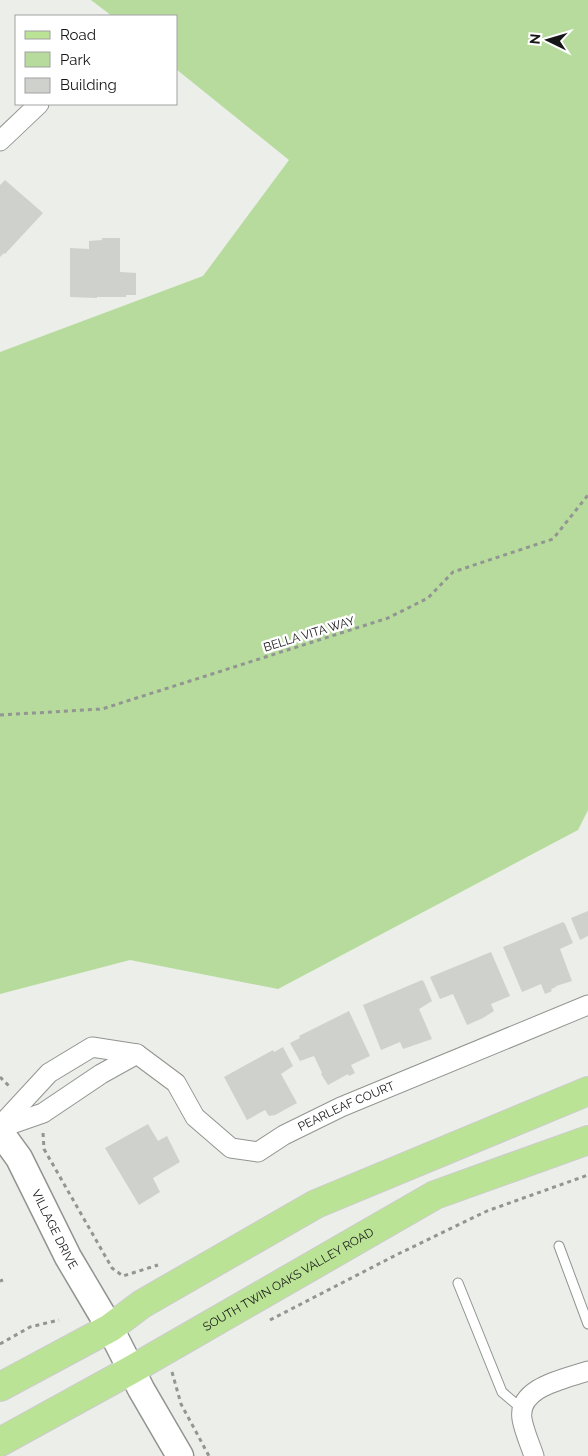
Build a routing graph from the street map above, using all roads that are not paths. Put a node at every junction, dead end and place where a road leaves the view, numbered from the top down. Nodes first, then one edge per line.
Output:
1 (38, 105) edge
2 (0, 141) edge
3 (588, 1005) edge
4 (137, 1054) junction
5 (69, 1062) junction
6 (86, 1084) junction
7 (588, 1091) edge
8 (26, 1110) junction
9 (0, 1127) edge
10 (0, 1132) edge
11 (588, 1140) edge
12 (559, 1246) dead end
13 (458, 1283) dead end
14 (588, 1324) edge
15 (110, 1328) junction
16 (131, 1370) junction
17 (588, 1371) edge
18 (0, 1387) edge
19 (524, 1405) junction
20 (0, 1442) edge
21 (180, 1456) edge
22 (534, 1456) edge

1 - 2 street
3 - 4 street, PEARLEAF COURT
4 - 5 street
4 - 6 street
5 - 6 street
5 - 8 street
6 - 8 street
7 - 15 main road
8 - 9 street
10 - 15 street, VILLAGE DRIVE
11 - 16 main road, SOUTH TWIN OAKS VALLEY ROAD
12 - 14 lane
13 - 19 lane
15 - 16 street, VILLAGE DRIVE
15 - 18 main road
16 - 20 main road, SOUTH TWIN OAKS VALLEY ROAD
16 - 21 street, VILLAGE DRIVE
17 - 19 street
19 - 22 street

